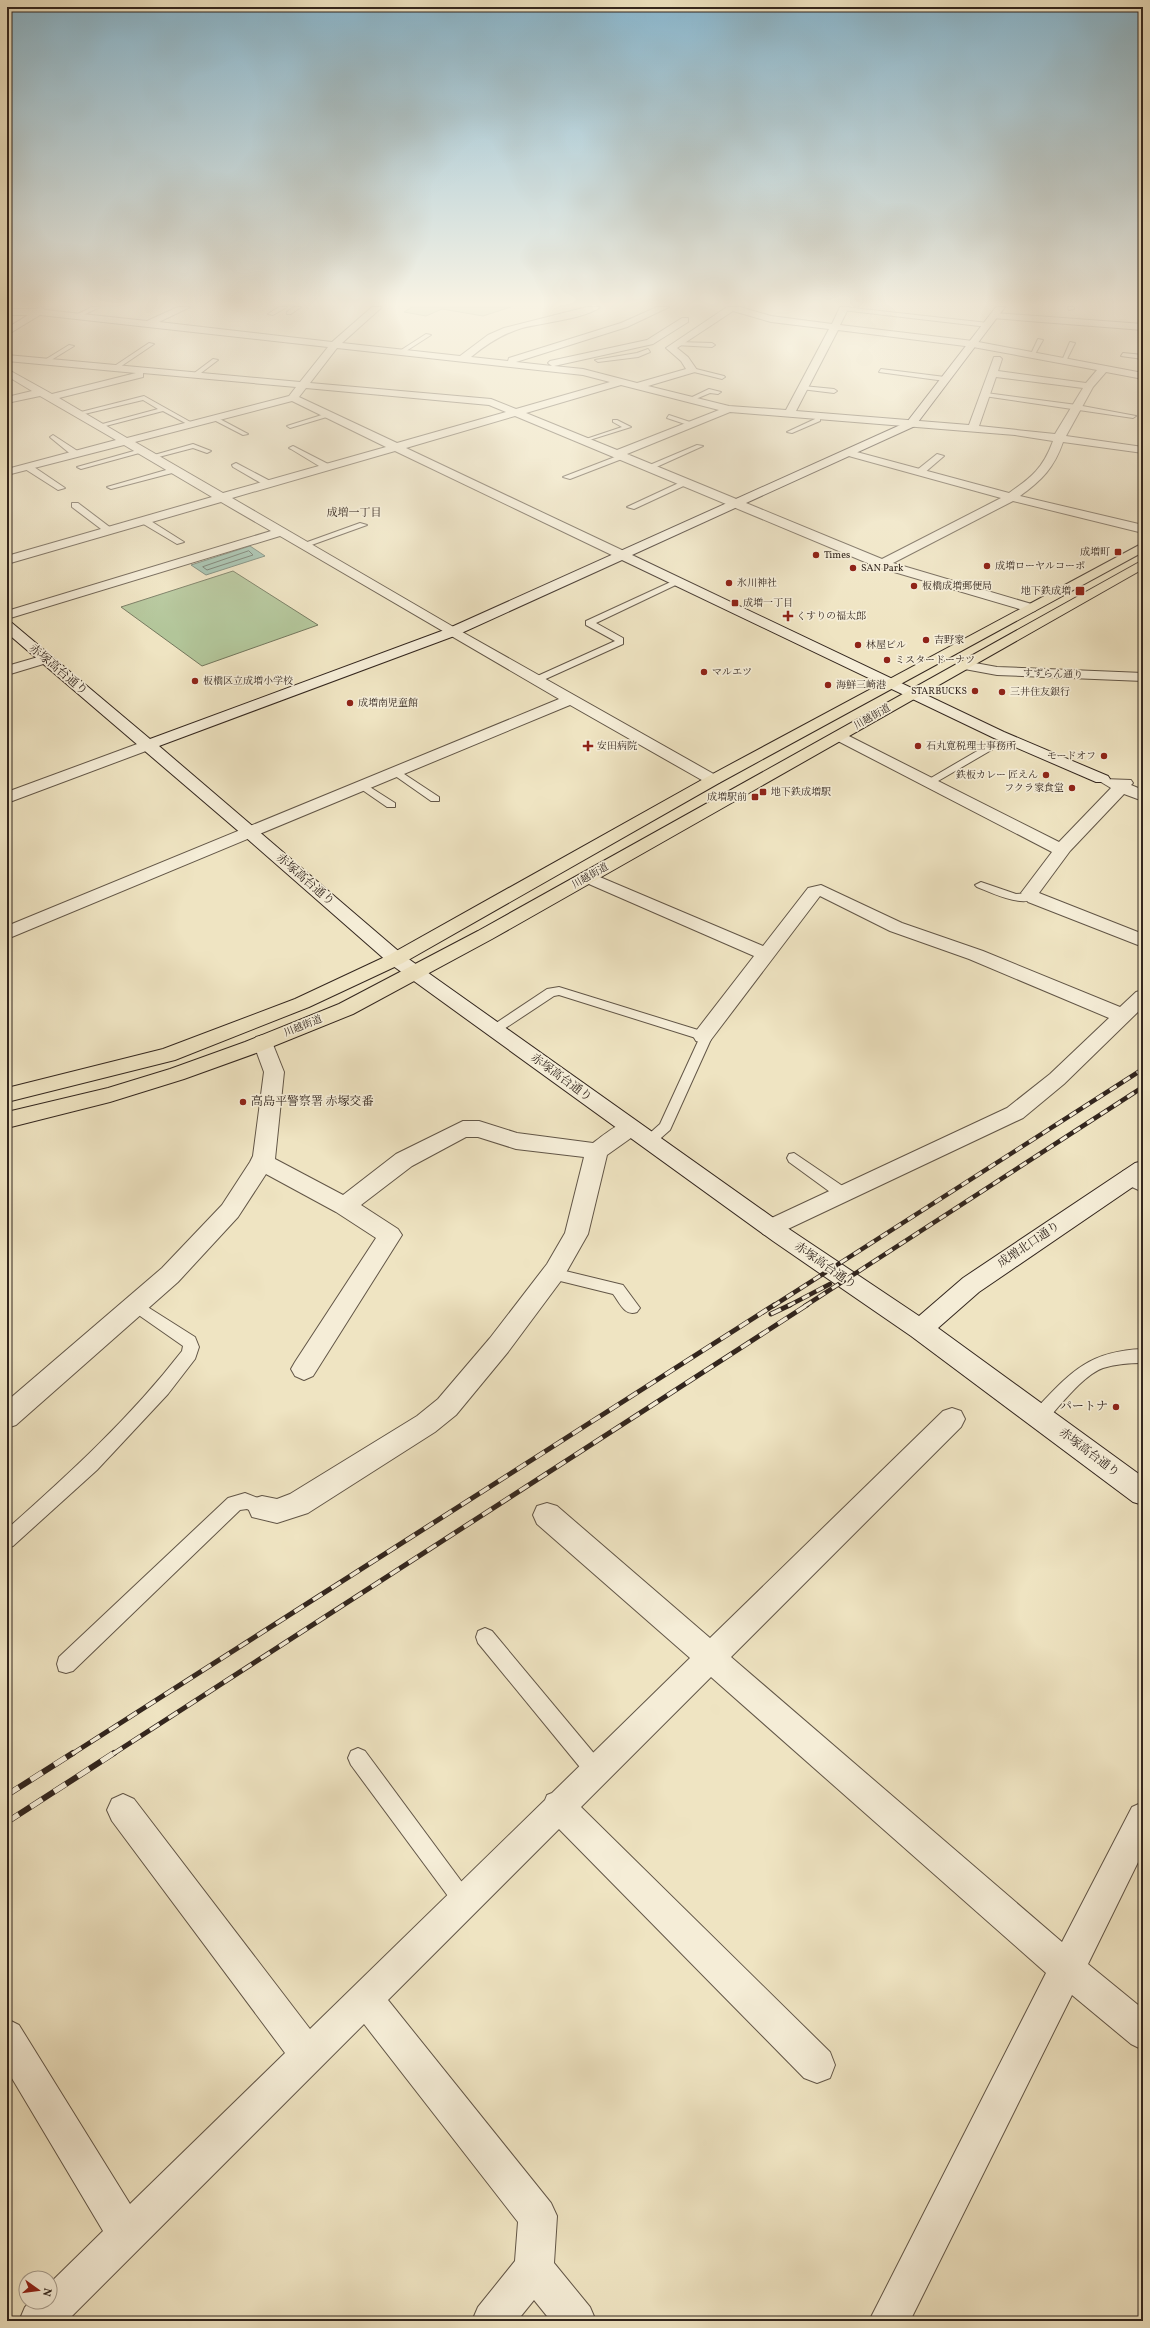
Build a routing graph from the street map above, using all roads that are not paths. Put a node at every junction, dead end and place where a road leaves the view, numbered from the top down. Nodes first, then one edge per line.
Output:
1 (79, 416) edge
2 (138, 416) edge
3 (176, 416) edge
4 (223, 416) edge
5 (326, 416) edge
6 (329, 416) edge
7 (503, 416) edge
8 (524, 416) edge
9 (712, 416) edge
10 (795, 416) edge
11 (917, 416) edge
12 (978, 416) edge
13 (1072, 416) edge
14 (668, 417) dead end
15 (214, 418) junction
16 (818, 418) junction
17 (615, 421) dead end
18 (191, 424) junction
19 (691, 424) junction
20 (911, 424) junction
21 (98, 426) junction
22 (290, 426) dead end
23 (972, 429) junction
24 (790, 432) dead end
25 (245, 434) dead end
26 (52, 437) dead end
27 (1060, 438) junction
28 (125, 441) junction
29 (585, 441) junction
30 (699, 446) dead end
31 (395, 447) junction
32 (293, 448) dead end
33 (1143, 450) edge
34 (207, 451) dead end
35 (849, 453) junction
36 (76, 454) junction
37 (146, 454) junction
38 (621, 456) junction
39 (940, 456) dead end
40 (236, 465) dead end
41 (28, 467) junction
42 (82, 467) dead end
43 (327, 467) junction
44 (649, 467) junction
45 (173, 470) junction
46 (7, 472) edge
47 (920, 472) junction
48 (567, 477) dead end
49 (686, 483) junction
50 (269, 484) junction
51 (111, 487) dead end
52 (61, 488) dead end
53 (1010, 497) junction
54 (221, 498) junction
55 (735, 504) junction
56 (75, 505) dead end
57 (631, 507) dead end
58 (143, 520) junction
59 (363, 525) dead end
60 (1143, 529) edge
61 (108, 530) junction
62 (281, 532) junction
63 (180, 542) dead end
64 (303, 545) junction
65 (1143, 547) edge
66 (622, 555) junction
67 (7, 560) edge
68 (882, 564) junction
69 (1143, 564) edge
70 (678, 582) junction
71 (1030, 608) junction
72 (7, 615) edge
73 (7, 626) edge
74 (452, 632) junction
75 (45, 658) junction
76 (964, 665) junction
77 (7, 671) edge
78 (1143, 677) edge
79 (536, 680) junction
80 (892, 684) junction
81 (913, 694) junction
82 (569, 700) junction
83 (839, 736) junction
84 (996, 743) dead end
85 (148, 745) junction
86 (395, 771) junction
87 (714, 780) junction
88 (929, 782) junction
89 (1143, 783) edge
90 (362, 785) junction
91 (1122, 785) junction
92 (1143, 796) edge
93 (7, 798) edge
94 (435, 799) dead end
95 (391, 805) dead end
96 (249, 831) junction
97 (1061, 850) junction
98 (588, 877) junction
99 (981, 885) dead end
100 (1031, 896) junction
101 (7, 932) edge
102 (1143, 941) edge
103 (765, 954) junction
104 (396, 959) junction
105 (414, 972) junction
106 (1143, 996) edge
107 (1123, 1016) junction
108 (494, 1030) junction
109 (703, 1036) junction
110 (263, 1042) junction
111 (7, 1095) edge
112 (7, 1120) edge
113 (630, 1128) junction
114 (648, 1141) junction
115 (597, 1151) junction
116 (794, 1158) dead end
117 (261, 1162) junction
118 (1139, 1177) edge
119 (842, 1193) junction
120 (344, 1206) junction
121 (771, 1228) junction
122 (553, 1274) junction
123 (135, 1305) junction
124 (632, 1308) dead end
125 (920, 1329) junction
126 (1143, 1356) edge
127 (304, 1369) dead end
128 (7, 1417) edge
129 (1039, 1417) junction
130 (952, 1419) dead end
131 (1143, 1494) edge
132 (262, 1508) joint
133 (547, 1515) dead end
134 (7, 1540) edge
135 (485, 1637) dead end
136 (709, 1657) junction
137 (66, 1664) dead end
138 (358, 1758) dead end
139 (595, 1770) junction
140 (558, 1806) junction
141 (123, 1810) dead end
142 (1143, 1818) edge
143 (463, 1900) junction
144 (1067, 1969) junction
145 (365, 1998) junction
146 (1143, 2032) edge
147 (7, 2037) edge
148 (308, 2055) junction
149 (817, 2065) dead end
150 (127, 2234) junction
151 (534, 2269) junction
152 (39, 2321) edge
153 (492, 2321) edge
154 (576, 2321) edge
155 (889, 2321) edge

1 - 21 street
2 - 21 lane
3 - 18 lane
4 - 15 street
5 - 22 lane
6 - 31 street
7 - 31 street
8 - 29 street
9 - 19 street
10 - 16 street
11 - 20 street
12 - 23 street
13 - 27 street
14 - 19 lane
15 - 18 street
15 - 25 lane
16 - 20 street
16 - 24 lane
17 - 29 lane
18 - 28 street
19 - 38 street
20 - 23 street
20 - 35 street
21 - 28 street
23 - 27 street
26 - 36 lane
27 - 33 street
27 - 53 street
28 - 36 street
28 - 37 street
29 - 38 street
30 - 44 lane
31 - 43 street
31 - 66 street
32 - 43 lane
34 - 37 lane
35 - 47 street
35 - 55 street
36 - 41 street
37 - 42 lane
37 - 45 street
38 - 44 street
38 - 48 lane
39 - 47 lane
40 - 50 lane
41 - 46 street
41 - 52 lane
43 - 50 street
44 - 49 street
45 - 51 lane
45 - 54 street
47 - 53 street
49 - 55 street
49 - 57 lane
50 - 54 street
53 - 60 street
53 - 68 street
54 - 58 street
54 - 62 street
55 - 66 street
55 - 68 street
56 - 61 lane
58 - 61 street
58 - 63 lane
59 - 64 lane
61 - 67 street
62 - 64 street
62 - 72 street
64 - 74 street
65 - 71 highway, 川越街道
66 - 70 street
66 - 74 street
68 - 71 street
69 - 76 highway, 川越街道
70 - 79 lane
70 - 80 street
71 - 80 highway, 川越街道
73 - 75 street, 赤塚高台通り
74 - 79 street
74 - 85 street
75 - 77 street
75 - 85 street, 赤塚高台通り
76 - 78 street, すずらん通り
76 - 81 highway, 川越街道
79 - 82 street
80 - 81 street
80 - 87 highway, 川越街道
81 - 83 highway, 川越街道
81 - 91 street
82 - 86 street
82 - 87 street
83 - 88 street
83 - 98 highway, 川越街道
84 - 88 lane
85 - 93 street
85 - 96 street, 赤塚高台通り
86 - 90 street
86 - 94 lane
87 - 104 highway, 川越街道
88 - 97 street
89 - 91 street
90 - 95 lane
90 - 96 street
91 - 92 street
91 - 97 street
96 - 101 street
96 - 104 street, 赤塚高台通り
97 - 100 street
98 - 103 street
98 - 105 highway, 川越街道
99 - 100 lane
100 - 102 street
103 - 107 street
103 - 109 street
104 - 105 street, 赤塚高台通り
104 - 111 highway, 川越街道
105 - 108 street, 赤塚高台通り
105 - 110 highway, 川越街道
106 - 107 street
107 - 119 street
108 - 109 lane
108 - 113 street, 赤塚高台通り
109 - 114 lane
110 - 112 highway, 川越街道
110 - 117 street
113 - 114 street, 赤塚高台通り
113 - 115 street
114 - 121 street, 赤塚高台通り
115 - 120 street
115 - 122 street
116 - 119 lane
117 - 120 street
117 - 123 street
118 - 125 street, 成増北口通り
119 - 121 street
120 - 127 street
121 - 125 street, 赤塚高台通り
122 - 124 lane
122 - 132 street
123 - 128 street
123 - 134 lane
125 - 129 street, 赤塚高台通り
126 - 129 lane
129 - 131 street, 赤塚高台通り
130 - 136 street
132 - 137 lane
133 - 136 street
135 - 139 lane
136 - 139 street
136 - 144 street
138 - 143 lane
139 - 140 street
140 - 143 street
140 - 149 street
141 - 148 street
142 - 144 street
143 - 145 street
144 - 146 street
144 - 155 street
145 - 148 street
145 - 151 street
147 - 150 street
148 - 150 street
150 - 152 street
151 - 153 street
151 - 154 street

